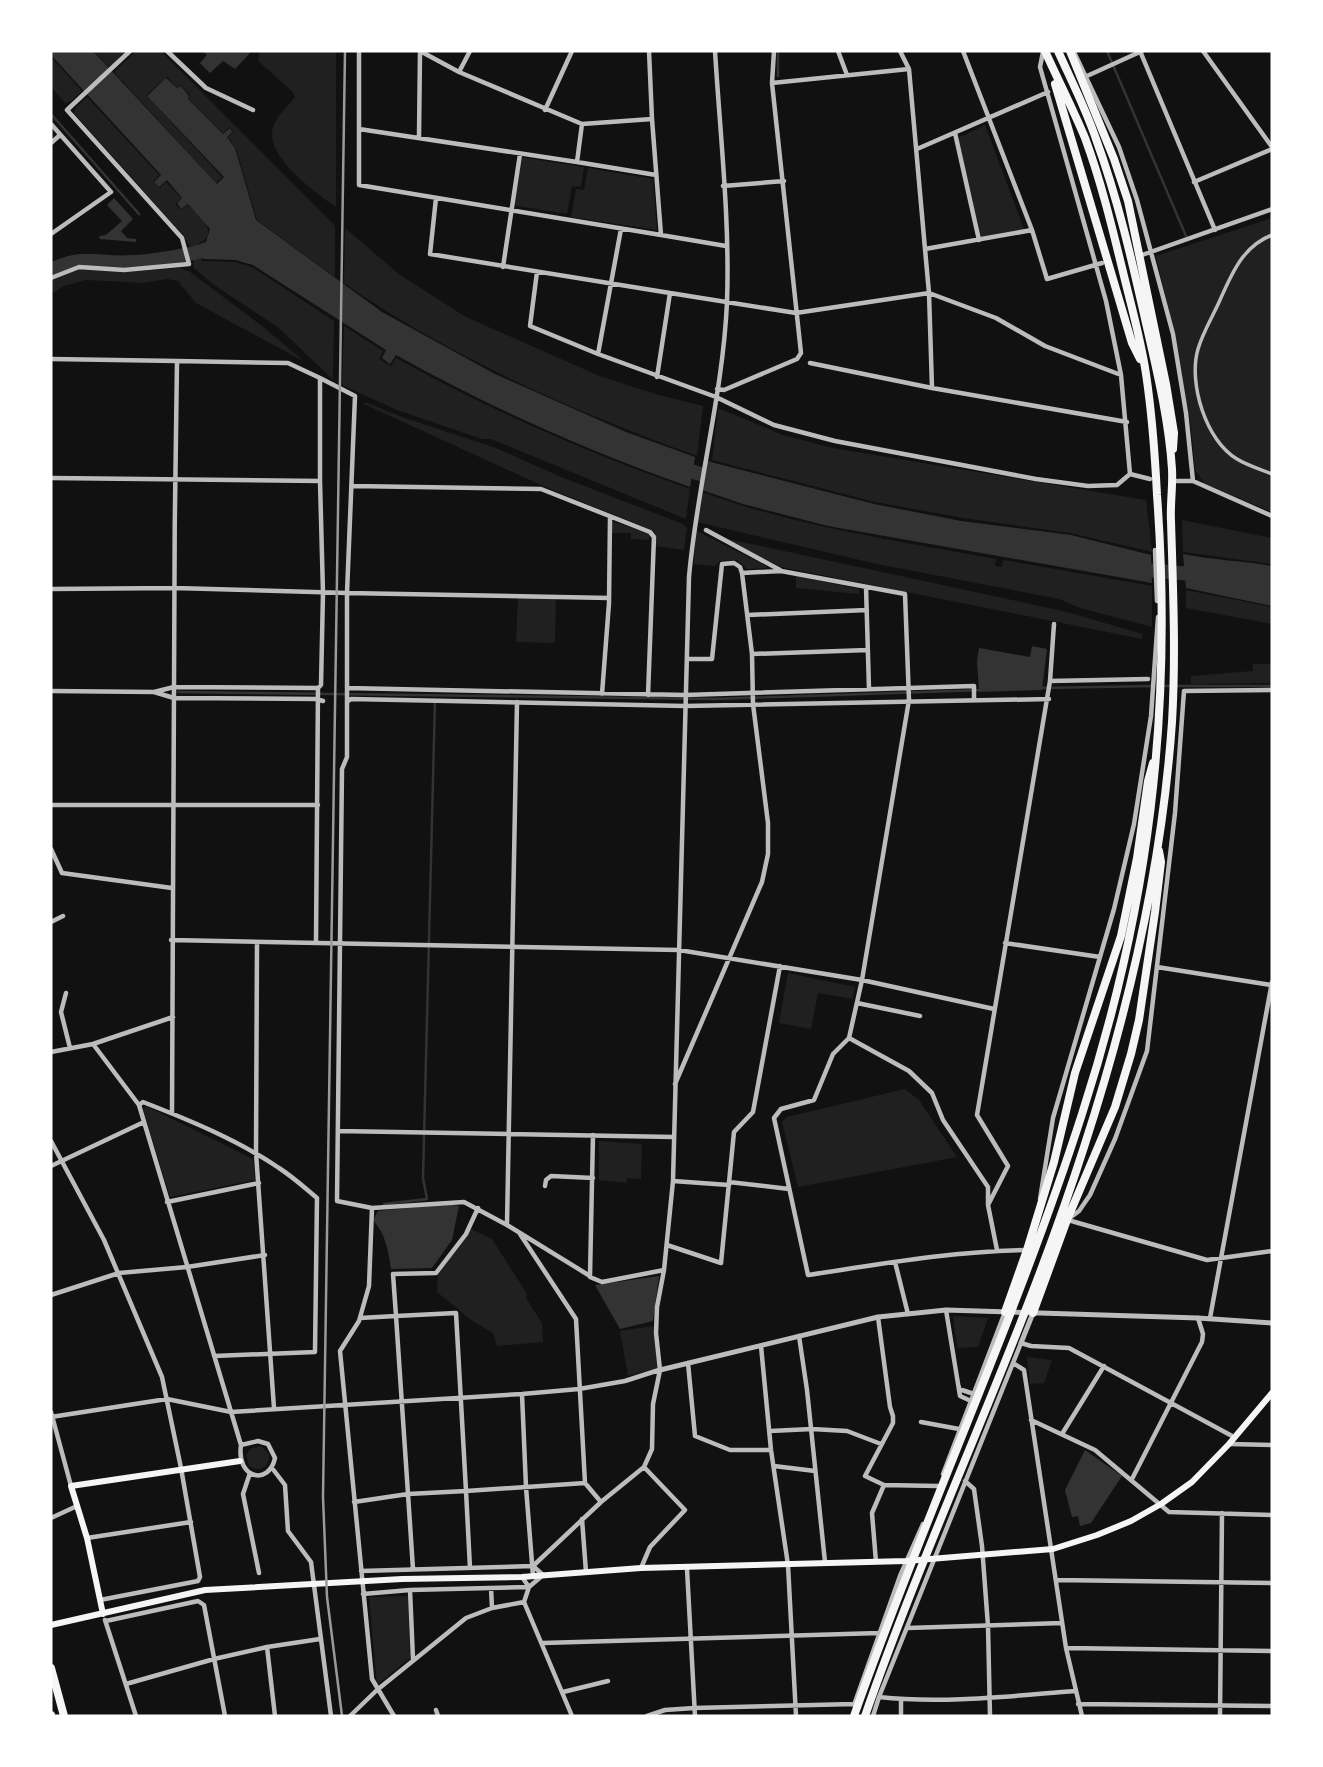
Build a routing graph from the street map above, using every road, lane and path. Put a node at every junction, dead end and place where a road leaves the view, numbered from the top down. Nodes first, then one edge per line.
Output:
1 (130, 51) edge
2 (167, 51) edge
3 (359, 51) edge
4 (420, 51) edge
5 (470, 51) edge
6 (571, 51) edge
7 (649, 51) edge
8 (715, 51) edge
9 (774, 51) edge
10 (838, 51) edge
11 (900, 51) edge
12 (963, 51) edge
13 (1043, 51) edge
14 (1058, 51) edge
15 (1072, 51) edge
16 (1141, 51) edge
17 (1203, 51) edge
18 (908, 69) junction
19 (459, 72) junction
20 (847, 75) junction
21 (1087, 76) junction
22 (772, 83) junction
23 (1048, 92) junction
24 (253, 110) dead end
25 (545, 110) junction
26 (989, 117) junction
27 (652, 119) junction
28 (51, 124) edge
29 (582, 124) junction
30 (359, 129) junction
31 (955, 133) junction
32 (60, 135) junction
33 (419, 137) junction
34 (51, 143) edge
35 (1272, 148) edge
36 (917, 149) junction
37 (520, 154) junction
38 (577, 162) junction
39 (656, 175) junction
40 (783, 181) junction
41 (1194, 182) junction
42 (723, 186) junction
43 (436, 197) junction
44 (1272, 209) edge
45 (511, 210) junction
46 (621, 229) junction
47 (1032, 230) junction
48 (1215, 230) junction
49 (51, 234) edge
50 (661, 235) junction
51 (1272, 235) edge
52 (979, 240) junction
53 (726, 246) junction
54 (925, 249) junction
55 (1151, 253) junction
56 (1142, 255) dead end
57 (1099, 264) junction
58 (503, 267) junction
59 (537, 272) junction
60 (51, 278) edge
61 (612, 284) junction
62 (670, 293) junction
63 (929, 293) junction
64 (727, 302) junction
65 (796, 313) junction
66 (598, 354) junction
67 (51, 359) edge
68 (177, 361) junction
69 (810, 363) dead end
70 (1146, 371) junction
71 (1121, 374) junction
72 (657, 377) junction
73 (320, 378) junction
74 (932, 388) junction
75 (717, 389) junction
76 (716, 397) junction
77 (1127, 422) junction
78 (1172, 470) junction
79 (1130, 474) junction
80 (1272, 474) edge
81 (51, 478) edge
82 (175, 479) junction
83 (1150, 479) dead end
84 (320, 481) junction
85 (1175, 481) dead end
86 (1193, 481) junction
87 (353, 485) junction
88 (1272, 516) edge
89 (610, 517) junction
90 (706, 530) dead end
91 (1155, 551) dead end
92 (781, 571) junction
93 (742, 573) junction
94 (866, 587) junction
95 (174, 588) junction
96 (51, 589) edge
97 (323, 593) junction
98 (347, 593) junction
99 (609, 598) junction
100 (867, 610) junction
101 (748, 615) junction
102 (1054, 624) dead end
103 (869, 650) junction
104 (752, 654) junction
105 (687, 659) junction
106 (1148, 679) dead end
107 (1050, 681) junction
108 (174, 687) junction
109 (910, 687) junction
110 (318, 688) junction
111 (347, 688) junction
112 (869, 689) junction
113 (1272, 690) edge
114 (51, 691) edge
115 (154, 692) junction
116 (602, 694) junction
117 (753, 694) junction
118 (648, 695) junction
119 (685, 695) junction
120 (174, 698) junction
121 (974, 699) junction
122 (1049, 699) junction
123 (320, 700) junction
124 (909, 700) junction
125 (347, 702) junction
126 (517, 702) junction
127 (753, 704) junction
128 (685, 706) junction
129 (1159, 740) junction
130 (172, 804) junction
131 (51, 805) edge
132 (318, 805) junction
133 (1158, 845) junction
134 (51, 849) edge
135 (172, 888) junction
136 (63, 916) dead end
137 (51, 922) edge
138 (171, 940) junction
139 (257, 942) junction
140 (316, 942) junction
141 (340, 943) junction
142 (1005, 943) junction
143 (512, 947) junction
144 (679, 950) junction
145 (1100, 957) junction
146 (728, 958) junction
147 (780, 967) junction
148 (1157, 967) junction
149 (862, 980) junction
150 (1272, 984) edge
151 (66, 993) dead end
152 (857, 1003) junction
153 (994, 1009) junction
154 (920, 1016) dead end
155 (173, 1017) junction
156 (849, 1038) junction
157 (93, 1044) junction
158 (69, 1048) junction
159 (51, 1052) edge
160 (675, 1084) junction
161 (139, 1105) junction
162 (172, 1113) junction
163 (144, 1122) junction
164 (338, 1131) junction
165 (509, 1135) junction
166 (593, 1135) junction
167 (674, 1137) junction
168 (51, 1141) edge
169 (256, 1153) junction
170 (62, 1160) junction
171 (51, 1166) edge
172 (593, 1178) junction
173 (673, 1181) junction
174 (259, 1183) junction
175 (729, 1184) junction
176 (545, 1186) dead end
177 (789, 1189) junction
178 (167, 1202) junction
179 (1040, 1204) junction
180 (988, 1205) junction
181 (372, 1208) junction
182 (478, 1208) junction
183 (1067, 1220) junction
184 (507, 1225) junction
185 (519, 1232) junction
186 (667, 1245) junction
187 (997, 1250) junction
188 (1027, 1250) junction
189 (1272, 1251) edge
190 (265, 1255) junction
191 (1220, 1259) junction
192 (895, 1262) junction
193 (187, 1267) junction
194 (664, 1270) junction
195 (119, 1273) junction
196 (590, 1276) junction
197 (51, 1295) edge
198 (946, 1310) junction
199 (1005, 1312) junction
200 (1033, 1312) junction
201 (908, 1314) junction
202 (396, 1316) junction
203 (878, 1317) junction
204 (360, 1318) junction
205 (1198, 1318) junction
206 (1210, 1318) junction
207 (1272, 1323) edge
208 (799, 1336) junction
209 (1021, 1343) junction
210 (761, 1346) junction
211 (272, 1354) junction
212 (214, 1356) junction
213 (688, 1363) junction
214 (1013, 1363) junction
215 (1104, 1366) junction
216 (660, 1370) junction
217 (579, 1389) junction
218 (1272, 1393) edge
219 (522, 1394) junction
220 (974, 1394) junction
221 (462, 1396) junction
222 (167, 1399) junction
223 (401, 1401) junction
224 (971, 1401) junction
225 (1171, 1403) junction
226 (345, 1405) junction
227 (275, 1408) junction
228 (231, 1412) junction
229 (51, 1415) edge
230 (1031, 1420) junction
231 (921, 1422) dead end
232 (812, 1429) junction
233 (959, 1429) junction
234 (770, 1431) junction
235 (1062, 1434) junction
236 (1234, 1437) junction
237 (881, 1444) junction
238 (1229, 1444) junction
239 (241, 1445) junction
240 (1272, 1445) edge
241 (771, 1450) junction
242 (240, 1461) junction
243 (774, 1466) junction
244 (644, 1467) junction
245 (181, 1468) junction
246 (272, 1468) junction
247 (815, 1471) junction
248 (250, 1473) junction
249 (1132, 1479) junction
250 (965, 1481) junction
251 (584, 1483) junction
252 (71, 1486) junction
253 (884, 1486) junction
254 (938, 1486) junction
255 (526, 1487) junction
256 (466, 1492) junction
257 (408, 1494) junction
258 (354, 1502) junction
259 (601, 1502) junction
260 (1161, 1504) junction
261 (77, 1506) junction
262 (1222, 1513) junction
263 (1272, 1515) edge
264 (51, 1518) edge
265 (582, 1519) junction
266 (191, 1522) junction
267 (87, 1538) junction
268 (1053, 1549) junction
269 (982, 1555) junction
270 (934, 1558) junction
271 (906, 1561) junction
272 (825, 1562) junction
273 (876, 1562) junction
274 (788, 1565) junction
275 (533, 1566) junction
276 (470, 1568) junction
277 (641, 1568) junction
278 (412, 1569) junction
279 (687, 1569) junction
280 (361, 1571) junction
281 (586, 1572) junction
282 (259, 1573) dead end
283 (543, 1574) junction
284 (533, 1576) junction
285 (522, 1577) junction
286 (1057, 1580) junction
287 (1222, 1582) junction
288 (1272, 1583) edge
289 (529, 1587) junction
290 (491, 1588) junction
291 (410, 1590) junction
292 (363, 1594) junction
293 (100, 1600) junction
294 (524, 1602) junction
295 (492, 1608) junction
296 (105, 1618) junction
297 (1062, 1623) junction
298 (51, 1625) edge
299 (988, 1626) junction
300 (906, 1628) junction
301 (879, 1633) junction
302 (793, 1635) junction
303 (320, 1640) junction
304 (691, 1640) junction
305 (542, 1643) junction
306 (267, 1647) junction
307 (1066, 1648) junction
308 (1221, 1650) junction
309 (1272, 1651) edge
310 (214, 1659) junction
311 (413, 1659) junction
312 (51, 1668) edge
313 (608, 1681) dead end
314 (126, 1684) junction
315 (377, 1690) junction
316 (1075, 1691) junction
317 (563, 1692) junction
318 (989, 1697) junction
319 (878, 1698) junction
320 (901, 1700) junction
321 (796, 1703) junction
322 (854, 1703) junction
323 (1079, 1704) junction
324 (1220, 1705) junction
325 (1272, 1706) edge
326 (694, 1708) junction
327 (436, 1710) dead end
328 (64, 1716) edge
329 (136, 1716) edge
330 (225, 1716) edge
331 (275, 1716) edge
332 (331, 1716) edge
333 (350, 1716) edge
334 (394, 1716) edge
335 (438, 1716) edge
336 (572, 1716) edge
337 (647, 1716) edge
338 (695, 1716) edge
339 (796, 1716) edge
340 (852, 1716) edge
341 (865, 1716) edge
342 (873, 1716) edge
343 (901, 1716) edge
344 (990, 1716) edge
345 (1082, 1716) edge
346 (1220, 1716) edge

1 - 60 street
2 - 24 street
3 - 30 street
4 - 19 street
4 - 33 street
5 - 19 street
6 - 25 street
7 - 27 street
8 - 42 street
9 - 22 street
10 - 20 street
11 - 18 street
12 - 26 street
13 - 23 street
13 - 70 highway
13 - 70 highway
14 - 78 highway
15 - 21 street
15 - 78 highway
16 - 21 street
16 - 41 street
17 - 35 street
18 - 20 street
18 - 36 street
19 - 25 street
20 - 22 street
21 - 55 street
22 - 40 street
23 - 26 street
23 - 57 street
25 - 29 street
26 - 31 street
26 - 47 street
27 - 29 street
27 - 39 street
28 - 32 street
29 - 38 street
30 - 33 street
30 - 43 street
31 - 36 street
31 - 52 street
32 - 34 street
32 - 49 street
33 - 37 street
35 - 41 street
36 - 54 street
37 - 38 street
37 - 45 street
38 - 39 street
39 - 50 street
40 - 42 street
40 - 65 street
41 - 48 street
42 - 53 street
43 - 45 street
43 - 58 street
44 - 48 street
45 - 46 street
45 - 58 street
46 - 50 street
46 - 61 street
47 - 52 street
47 - 57 street
48 - 55 street
50 - 53 street
51 - 80 street
52 - 54 street
53 - 64 street
54 - 63 street
55 - 56 street
55 - 86 street
57 - 71 street
58 - 59 street
59 - 61 street
59 - 66 street
61 - 62 street
61 - 66 street
62 - 64 street
62 - 72 street
63 - 65 street
63 - 71 street
63 - 74 street
64 - 65 street
64 - 75 street
65 - 75 street
66 - 72 street
67 - 68 street
68 - 73 street
68 - 82 street
69 - 74 street
70 - 129 highway
71 - 77 street
72 - 76 street
73 - 84 street
73 - 87 street
74 - 77 street
75 - 76 street
76 - 79 street
76 - 105 street
77 - 79 street
78 - 133 highway
79 - 83 street
81 - 82 street
82 - 84 street
82 - 95 street
84 - 97 street
85 - 86 street
86 - 88 street
87 - 89 street
87 - 98 street
89 - 99 street
89 - 118 street
90 - 92 street
91 - 145 street
92 - 93 street
92 - 94 street
93 - 101 street
93 - 105 street
94 - 100 street
94 - 109 street
95 - 96 street
95 - 97 street
95 - 108 street
97 - 98 street
97 - 110 street
98 - 99 street
98 - 111 street
99 - 116 street
100 - 101 street
100 - 103 street
101 - 104 street
102 - 107 street
103 - 104 street
103 - 112 street
104 - 117 street
105 - 119 street
106 - 107 street
107 - 122 street
108 - 110 street
108 - 115 street
108 - 120 street
109 - 112 street
109 - 121 street
109 - 124 street
110 - 123 street
111 - 116 street
111 - 125 street
112 - 117 street
113 - 148 street
114 - 115 street
115 - 120 street
116 - 118 street
117 - 119 street
117 - 127 street
118 - 119 street
119 - 128 street
120 - 123 street
120 - 130 street
121 - 122 street
121 - 124 street
122 - 142 street
123 - 132 street
124 - 127 street
124 - 149 street
125 - 126 street
125 - 141 street
126 - 128 street
126 - 143 street
127 - 128 street
127 - 146 street
128 - 144 street
129 - 179 highway
129 - 340 highway
130 - 131 street
130 - 132 street
130 - 135 street
132 - 140 street
133 - 183 highway
133 - 341 highway
134 - 135 street
135 - 138 street
136 - 137 street
138 - 139 street
138 - 155 street
139 - 140 street
139 - 169 street
140 - 141 street
141 - 143 street
141 - 164 street
142 - 145 street
142 - 153 street
143 - 144 street
143 - 165 street
144 - 146 street
144 - 160 street
145 - 179 street
146 - 147 street
146 - 160 street
147 - 149 street
147 - 175 street
148 - 150 street
148 - 183 street
149 - 152 street
149 - 153 street
150 - 191 street
151 - 158 street
152 - 154 street
152 - 156 street
153 - 180 street
155 - 157 street
155 - 162 street
156 - 177 street
156 - 180 street
157 - 158 street
157 - 161 street
158 - 159 street
160 - 167 street
161 - 162 street
161 - 163 street
162 - 169 street
163 - 170 street
163 - 178 street
164 - 165 street
164 - 181 street
165 - 166 street
165 - 184 street
166 - 167 street
166 - 172 street
167 - 173 street
168 - 170 street
169 - 174 street
169 - 211 street
170 - 171 street
170 - 195 street
172 - 176 street
172 - 196 street
173 - 175 street
173 - 186 street
174 - 178 street
174 - 190 street
175 - 177 street
175 - 186 street
177 - 192 street
178 - 193 street
179 - 188 highway
180 - 187 street
181 - 182 street
181 - 204 street
182 - 184 street
182 - 202 street
183 - 191 street
183 - 200 highway
184 - 185 street
185 - 196 street
185 - 217 street
186 - 194 street
187 - 188 street
187 - 192 street
188 - 199 highway
189 - 191 street
190 - 193 street
190 - 211 street
191 - 206 street
192 - 201 street
193 - 195 street
193 - 212 street
194 - 196 street
194 - 216 street
195 - 197 street
195 - 222 street
198 - 199 street
198 - 201 street
198 - 220 street
198 - 224 street
199 - 200 street
199 - 220 street
200 - 205 street
200 - 209 street
201 - 203 street
202 - 204 street
202 - 221 street
202 - 223 street
203 - 208 street
203 - 237 street
204 - 226 street
205 - 206 street
205 - 225 street
206 - 207 street
208 - 210 street
208 - 232 street
209 - 214 street
209 - 215 street
210 - 213 street
210 - 234 street
211 - 212 street
211 - 227 street
212 - 228 street
213 - 216 street
213 - 241 street
214 - 230 street
214 - 250 street
215 - 225 street
215 - 235 street
216 - 217 street
216 - 244 street
217 - 219 street
217 - 251 street
218 - 236 main road
219 - 221 street
219 - 255 street
220 - 224 street
221 - 223 street
221 - 256 street
222 - 228 street
222 - 229 street
222 - 245 street
223 - 226 street
223 - 257 street
224 - 233 street
225 - 236 street
225 - 249 street
226 - 227 street
226 - 258 street
227 - 228 street
228 - 239 street
229 - 252 street
230 - 235 street
230 - 268 street
231 - 233 street
232 - 234 street
232 - 237 street
232 - 247 street
233 - 254 street
234 - 241 street
235 - 249 street
236 - 238 main road
237 - 253 street
238 - 240 street
238 - 260 main road
239 - 242 street
239 - 246 street
241 - 243 street
242 - 245 main road
242 - 248 street
243 - 247 street
243 - 274 street
244 - 259 street
244 - 277 street
245 - 252 main road
245 - 266 street
246 - 248 street
246 - 303 street
247 - 272 street
248 - 282 street
249 - 260 street
250 - 269 street
250 - 270 street
251 - 255 street
251 - 259 street
252 - 261 main road
253 - 254 street
253 - 273 street
254 - 271 street
255 - 256 street
255 - 275 street
256 - 257 street
256 - 276 street
257 - 258 street
257 - 278 street
258 - 280 street
259 - 265 street
260 - 262 street
260 - 268 main road
261 - 264 street
261 - 267 main road
262 - 263 street
262 - 287 street
265 - 275 street
265 - 281 street
266 - 267 street
266 - 293 street
267 - 293 main road
268 - 269 main road
268 - 286 street
269 - 270 main road
269 - 299 street
270 - 271 main road
270 - 300 street
271 - 273 main road
271 - 301 street
272 - 273 main road
272 - 274 main road
274 - 279 main road
274 - 302 street
275 - 276 street
275 - 283 street
275 - 284 street
276 - 278 street
277 - 279 main road
277 - 281 main road
278 - 280 street
279 - 304 street
280 - 292 street
281 - 283 main road
283 - 284 main road
283 - 289 street
284 - 285 main road
285 - 289 street
285 - 296 main road
286 - 287 street
286 - 297 street
287 - 288 street
287 - 308 street
289 - 290 street
289 - 294 street
290 - 291 street
290 - 295 street
291 - 292 street
291 - 311 street
292 - 315 street
293 - 296 main road
294 - 295 street
294 - 305 street
295 - 311 street
296 - 298 main road
296 - 310 street
296 - 314 street
297 - 299 street
297 - 307 street
299 - 300 street
299 - 318 street
300 - 319 street
301 - 302 street
301 - 322 street
302 - 304 street
302 - 321 street
303 - 306 street
303 - 332 street
304 - 305 street
304 - 326 street
305 - 317 street
306 - 310 street
306 - 331 street
307 - 308 street
307 - 316 street
308 - 309 street
308 - 324 street
310 - 314 street
310 - 330 street
311 - 315 street
312 - 328 highway
313 - 317 street
314 - 329 street
315 - 333 street
315 - 334 street
316 - 318 street
316 - 323 street
317 - 336 street
318 - 320 street
318 - 344 street
319 - 320 street
319 - 342 street
320 - 343 street
321 - 322 street
321 - 326 street
321 - 339 street
322 - 340 street
323 - 324 street
323 - 345 street
324 - 325 street
324 - 346 street
326 - 337 street
326 - 338 street
327 - 335 street

